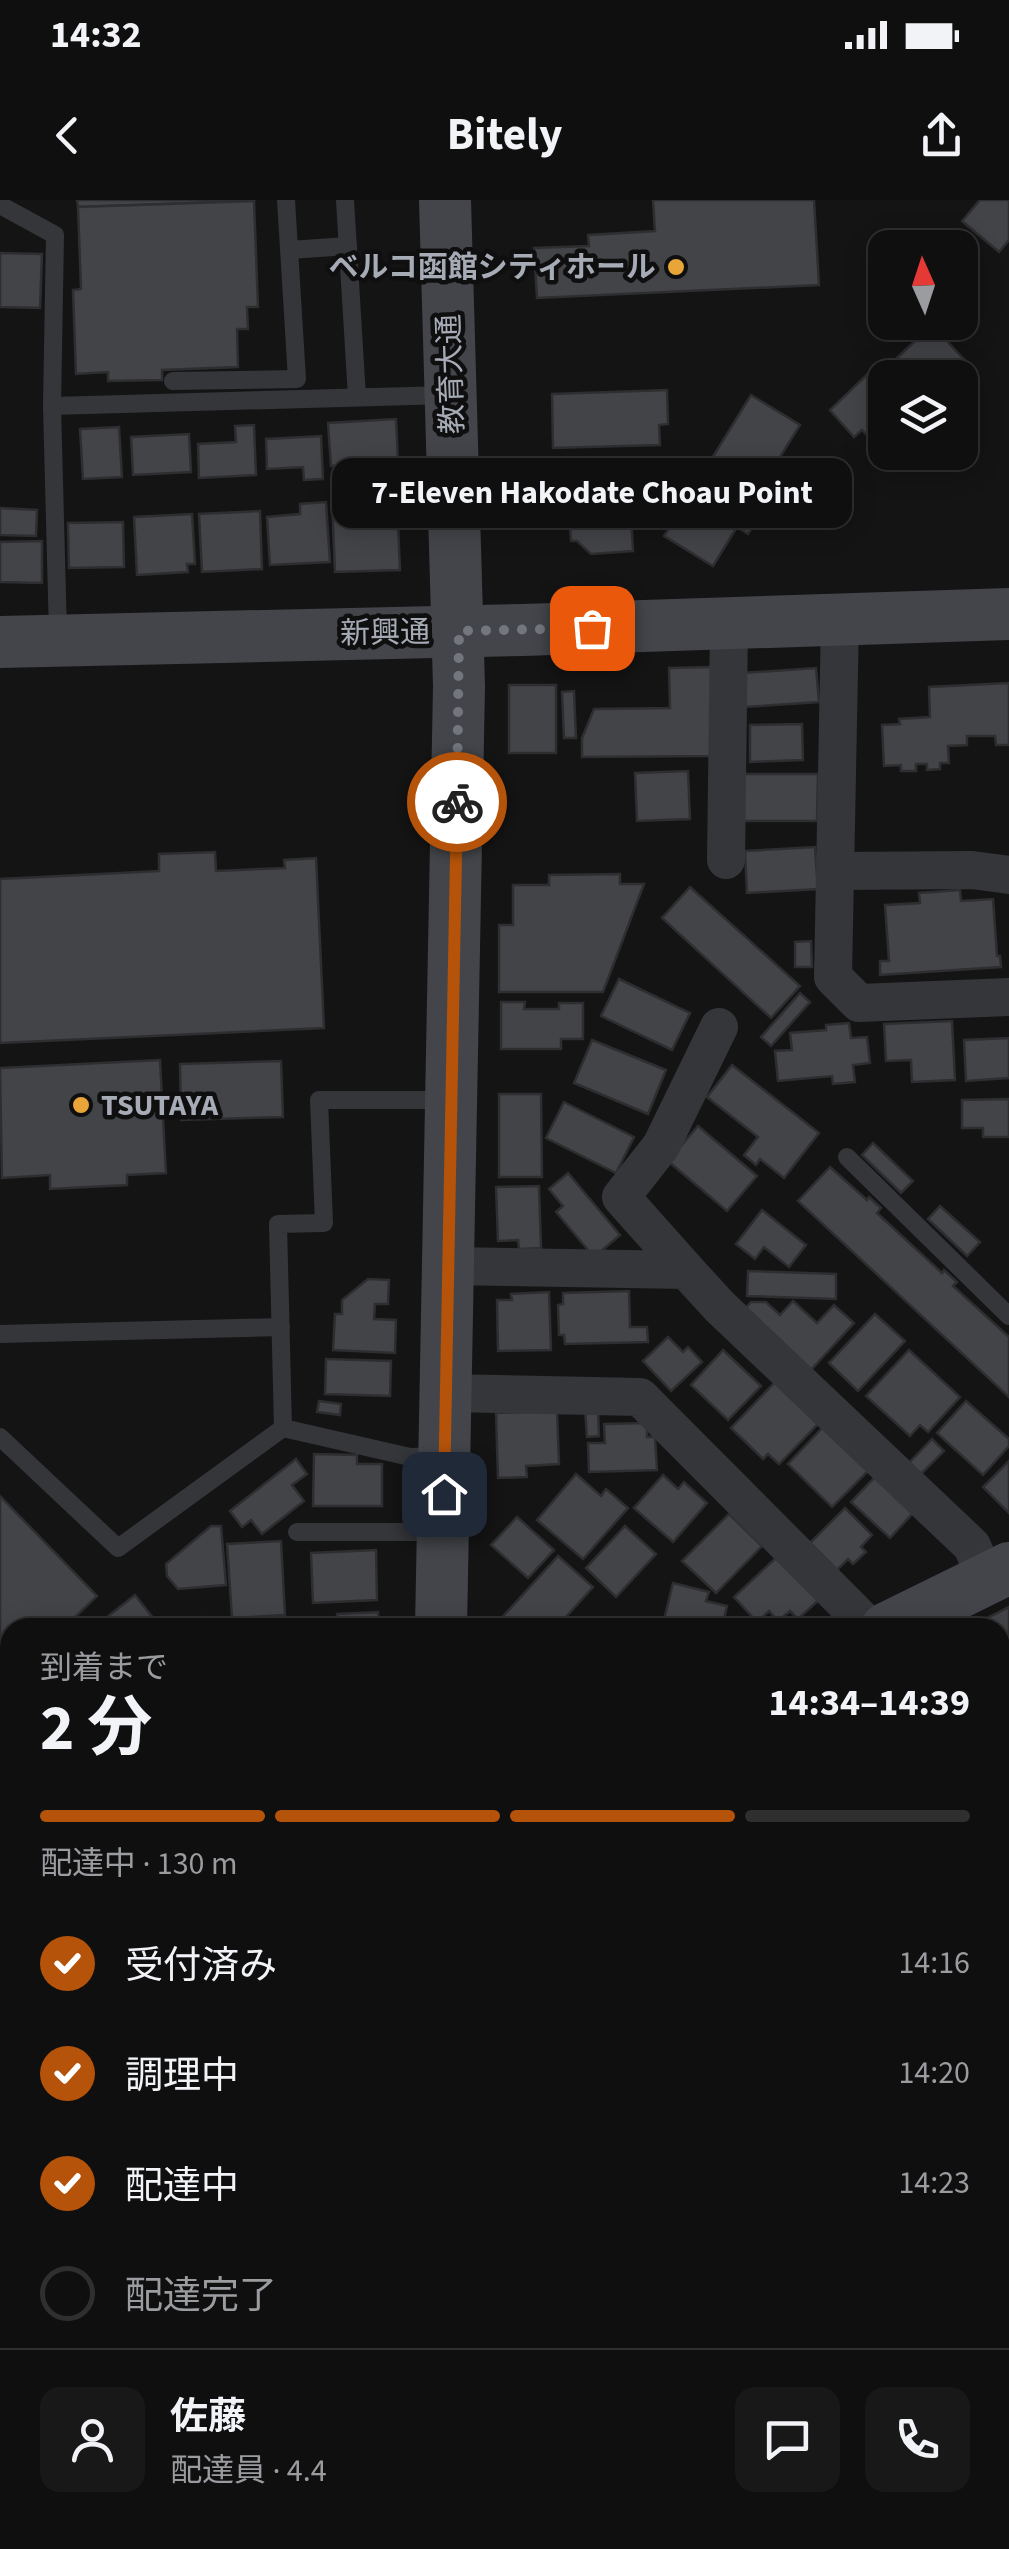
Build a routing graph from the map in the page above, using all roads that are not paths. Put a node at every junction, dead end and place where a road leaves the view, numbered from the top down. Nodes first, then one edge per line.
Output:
1 (286, 200) edge
2 (346, 200) edge
3 (445, 200) edge
4 (0, 206) edge
5 (348, 246) junction
6 (289, 250) junction
7 (173, 381) dead end
8 (452, 395) junction
9 (358, 397) junction
10 (52, 406) junction
11 (1009, 614) edge
12 (840, 620) junction
13 (729, 624) junction
14 (459, 631) junction
15 (58, 640) junction
16 (0, 642) edge
17 (726, 860) dead end
18 (836, 871) junction
19 (1009, 875) edge
20 (1009, 997) edge
21 (719, 1027) dead end
22 (451, 1100) junction
23 (847, 1157) dead end
24 (448, 1266) junction
25 (686, 1270) junction
26 (1009, 1316) edge
27 (281, 1327) junction
28 (0, 1334) edge
29 (445, 1392) junction
30 (284, 1428) junction
31 (0, 1437) edge
32 (444, 1456) junction
33 (297, 1532) dead end
34 (442, 1532) junction
35 (997, 1574) edge
36 (440, 1618) edge
37 (860, 1618) edge
38 (907, 1618) edge

1 - 6 lane
2 - 5 lane
3 - 8 street, 教育大通
4 - 10 lane
5 - 6 lane
5 - 9 lane
6 - 7 lane
8 - 9 lane
8 - 14 street, 教育大通
9 - 10 lane
10 - 15 lane
11 - 12 street, 新興通
12 - 13 street, 新興通
12 - 18 street
13 - 14 street, 新興通
13 - 17 street
14 - 15 street, 新興通
14 - 22 street, 教育大通
15 - 16 street, 新興通
18 - 19 street
18 - 20 street
21 - 25 street
22 - 24 street, 教育大通
22 - 27 lane
23 - 26 lane
24 - 25 street
24 - 29 street, 教育大通
25 - 35 street
27 - 28 lane
27 - 30 lane
29 - 32 street, 教育大通
29 - 37 street
30 - 31 lane
30 - 32 lane
32 - 34 street, 教育大通
33 - 34 lane
34 - 36 street, 教育大通
35 - 38 street

